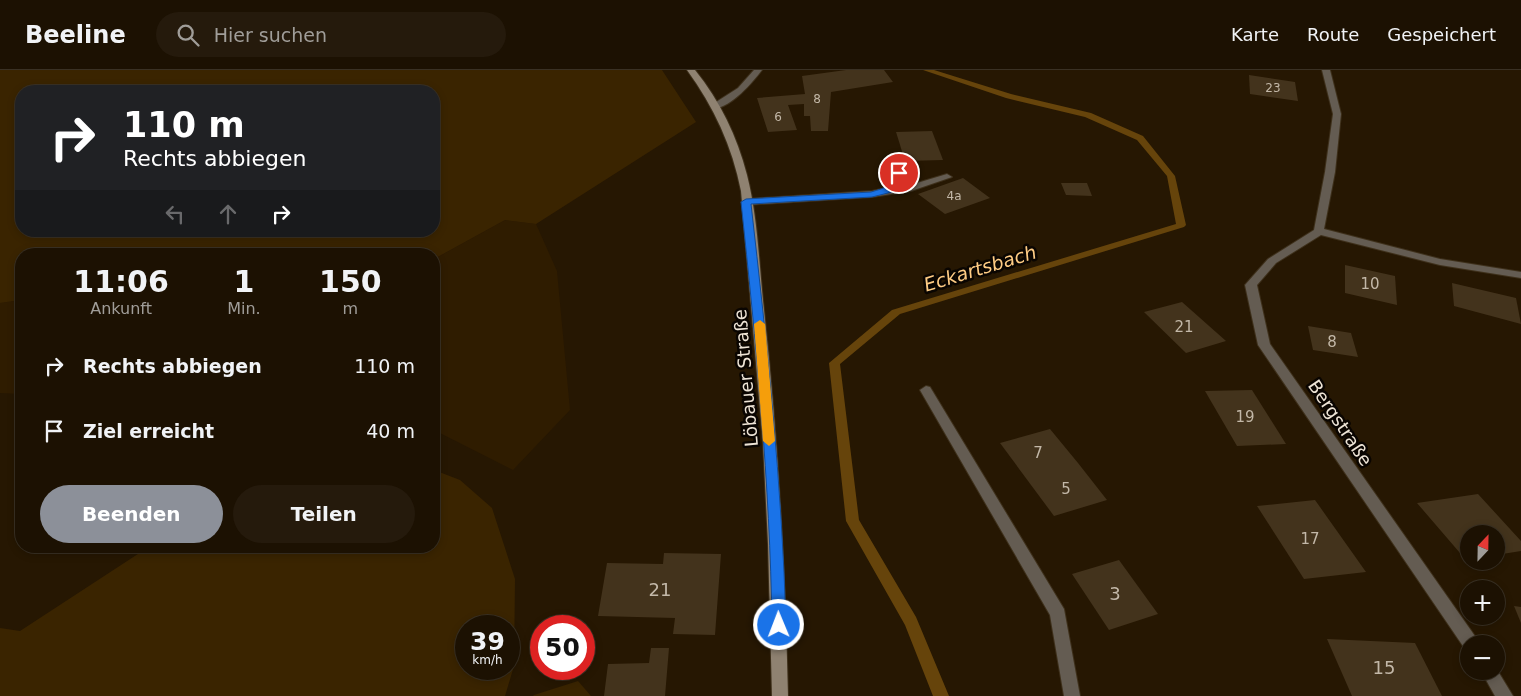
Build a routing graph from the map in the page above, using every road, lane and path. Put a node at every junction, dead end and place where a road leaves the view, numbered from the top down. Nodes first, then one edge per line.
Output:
1 (691, 70) edge
2 (758, 70) edge
3 (1326, 70) edge
4 (716, 106) junction
5 (895, 158) dead end
6 (947, 177) dead end
7 (889, 190) junction
8 (746, 202) junction
9 (1319, 231) junction
10 (1521, 275) edge
11 (926, 390) dead end
12 (1465, 635) edge
13 (1495, 680) edge
14 (780, 696) edge
15 (1072, 696) edge
16 (1505, 696) edge

1 - 4 main road, Löbauer Straße
2 - 4 street
3 - 9 street
4 - 8 main road, Löbauer Straße
5 - 7 street
6 - 7 street
7 - 8 street
8 - 14 main road, Löbauer Straße
9 - 10 street
9 - 12 street, Bergstraße
11 - 15 street
13 - 16 street

